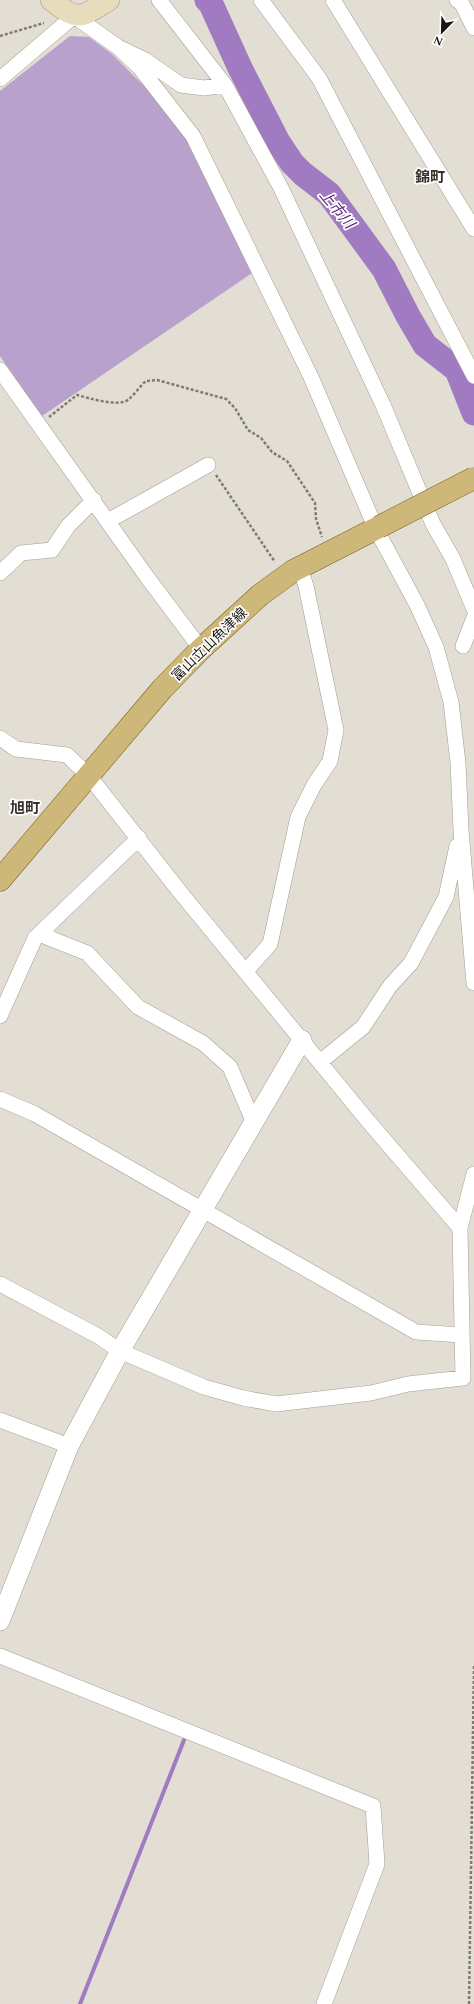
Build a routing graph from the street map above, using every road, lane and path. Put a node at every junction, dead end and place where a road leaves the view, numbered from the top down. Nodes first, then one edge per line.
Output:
1 (51, 0) edge
2 (109, 0) edge
3 (159, 0) edge
4 (261, 0) edge
5 (333, 0) edge
6 (458, 0) edge
7 (73, 19) junction
8 (474, 28) edge
9 (0, 36) edge
10 (118, 47) junction
11 (0, 79) edge
12 (225, 85) junction
13 (474, 229) edge
14 (0, 370) edge
15 (474, 376) edge
16 (40, 425) junction
17 (208, 465) joint
18 (474, 478) edge
19 (94, 500) junction
20 (108, 521) junction
21 (378, 528) junction
22 (328, 553) junction
23 (0, 573) edge
24 (292, 573) junction
25 (474, 609) edge
26 (474, 618) edge
27 (463, 646) dead end
28 (201, 649) junction
29 (0, 738) edge
30 (88, 776) junction
31 (461, 830) junction
32 (139, 838) junction
33 (0, 880) edge
34 (39, 934) junction
35 (246, 972) junction
36 (474, 983) edge
37 (0, 1016) edge
38 (302, 1040) junction
39 (320, 1062) junction
40 (0, 1099) edge
41 (254, 1123) junction
42 (474, 1174) edge
43 (203, 1210) junction
44 (460, 1228) junction
45 (0, 1284) edge
46 (462, 1335) junction
47 (120, 1351) junction
48 (0, 1420) edge
49 (69, 1446) junction
50 (0, 1621) edge
51 (0, 1656) edge
52 (474, 1665) edge
53 (324, 2004) edge
54 (469, 2004) edge

1 - 7 main road
2 - 7 main road
3 - 12 street
4 - 15 street
5 - 13 street
6 - 8 street
7 - 9 path
7 - 10 street
7 - 11 street
10 - 12 street
10 - 21 street
12 - 25 street
14 - 16 street
16 - 19 street
16 - 22 path
17 - 20 street
17 - 24 path
18 - 21 main road, 富山立山魚津線, bridge
19 - 20 street
19 - 23 street
20 - 28 street
21 - 22 main road, 富山立山魚津線
21 - 31 street
22 - 24 main road, 富山立山魚津線
24 - 28 main road, 富山立山魚津線
24 - 35 street
26 - 27 street
28 - 30 main road, 富山立山魚津線
29 - 30 street
30 - 32 street
30 - 33 main road, 富山立山魚津線
31 - 36 street
31 - 39 street
32 - 34 street
32 - 35 street
34 - 37 street
34 - 41 street
35 - 38 street
38 - 39 street
38 - 41 street
39 - 44 street
40 - 43 street
41 - 43 street
42 - 44 street
43 - 46 street
43 - 47 street
44 - 46 street
45 - 47 street
46 - 47 street
47 - 49 street
48 - 49 street
49 - 50 street
51 - 53 street
52 - 54 path

